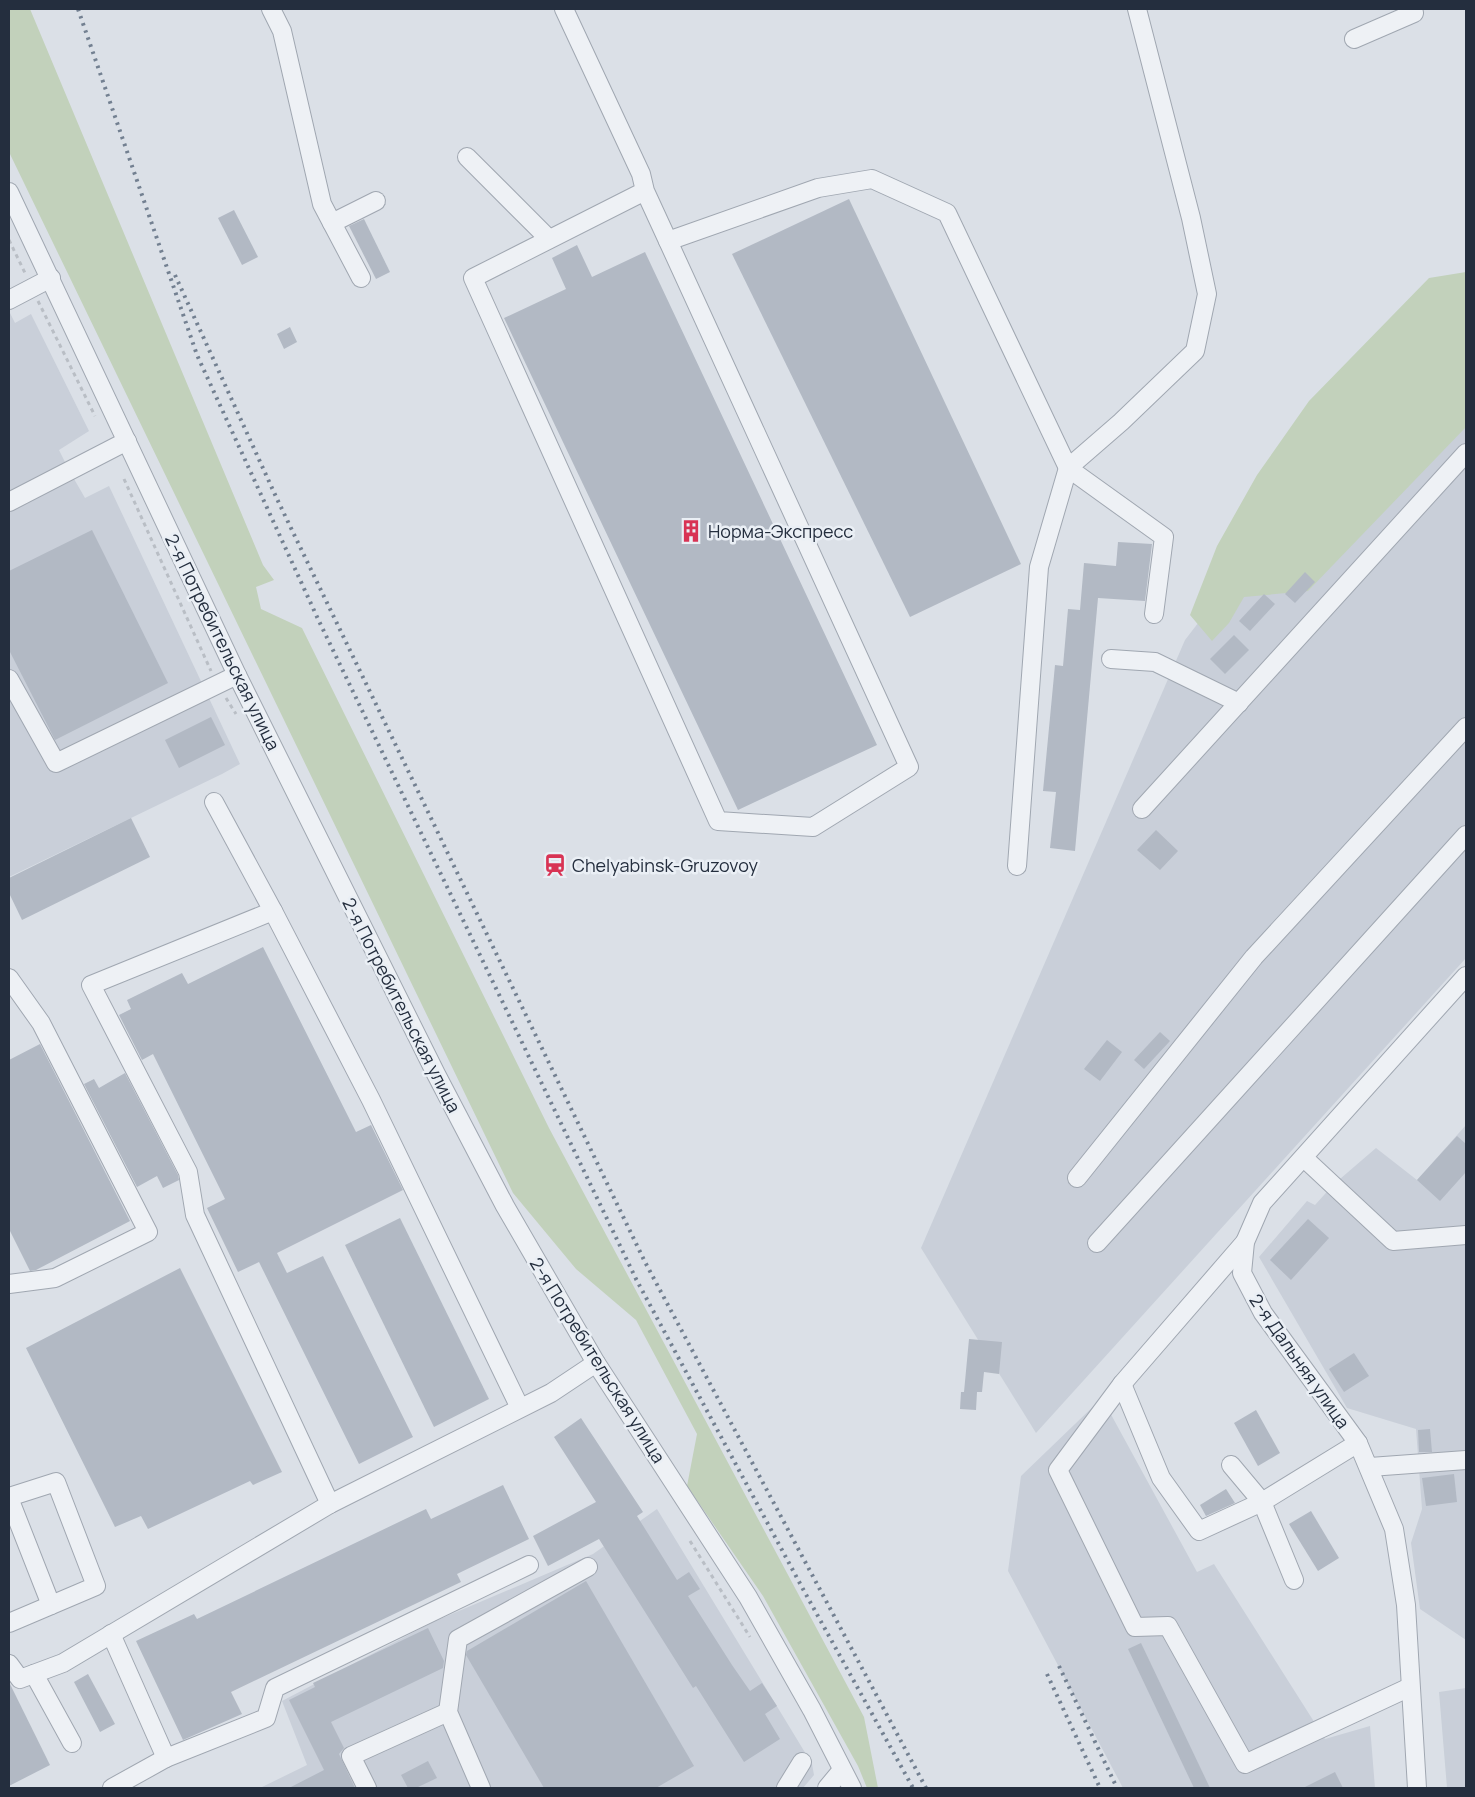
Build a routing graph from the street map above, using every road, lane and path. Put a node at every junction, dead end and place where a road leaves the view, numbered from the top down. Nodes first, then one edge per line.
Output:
1 (271, 9) edge
2 (564, 9) edge
3 (1137, 9) edge
4 (1413, 9) edge
5 (1354, 39) dead end
6 (468, 156) dead end
7 (645, 191) junction
8 (9, 192) edge
9 (376, 201) dead end
10 (332, 223) junction
11 (549, 240) junction
12 (668, 241) junction
13 (51, 278) junction
14 (361, 278) dead end
15 (9, 300) edge
16 (127, 441) junction
17 (1466, 453) edge
18 (1068, 468) junction
19 (9, 502) edge
20 (1154, 614) dead end
21 (1111, 659) dead end
22 (237, 675) junction
23 (9, 679) edge
24 (1239, 703) junction
25 (1466, 727) edge
26 (214, 802) dead end
27 (1142, 810) dead end
28 (1466, 835) edge
29 (1017, 866) dead end
30 (274, 911) junction
31 (1466, 976) edge
32 (9, 978) edge
33 (1304, 1158) junction
34 (1077, 1178) dead end
35 (1466, 1235) edge
36 (1097, 1242) dead end
37 (1245, 1242) junction
38 (9, 1284) edge
39 (596, 1364) junction
40 (1122, 1384) junction
41 (520, 1408) junction
42 (1358, 1443) junction
43 (1466, 1460) edge
44 (1231, 1464) dead end
45 (1370, 1467) junction
46 (9, 1497) edge
47 (1262, 1502) junction
48 (330, 1504) junction
49 (529, 1565) dead end
50 (588, 1567) dead end
51 (1294, 1580) dead end
52 (51, 1605) junction
53 (9, 1623) edge
54 (111, 1634) junction
55 (9, 1664) edge
56 (34, 1674) junction
57 (1410, 1687) junction
58 (448, 1712) junction
59 (72, 1743) dead end
60 (166, 1758) junction
61 (802, 1762) dead end
62 (842, 1770) junction
63 (112, 1788) edge
64 (367, 1788) edge
65 (480, 1788) edge
66 (786, 1788) edge
67 (827, 1788) edge
68 (852, 1788) edge
69 (1417, 1788) edge

1 - 10 street
2 - 7 street
3 - 18 street
4 - 5 street
6 - 11 street
7 - 11 street
7 - 12 street
8 - 13 street, 2-я Потребительская улица
9 - 10 street
10 - 14 street
11 - 12 street
12 - 18 street
13 - 15 street
13 - 16 street, 2-я Потребительская улица
16 - 19 street
16 - 22 street, 2-я Потребительская улица
17 - 24 street
18 - 20 street
18 - 29 street
21 - 24 street
22 - 23 street
22 - 39 street, 2-я Потребительская улица
24 - 27 street
25 - 34 street
26 - 30 street
28 - 36 street
30 - 41 street
30 - 48 street
31 - 33 street, 2-я Дальняя улица
32 - 38 street
33 - 35 street
33 - 37 street, 2-я Дальняя улица
37 - 40 street
37 - 42 street, 2-я Дальняя улица
39 - 41 street
39 - 62 street, 2-я Потребительская улица
40 - 47 street
40 - 57 street
41 - 48 street
42 - 45 street, 2-я Дальняя улица
42 - 47 street
43 - 45 street
44 - 47 street
45 - 57 street, 2-я Дальняя улица
46 - 52 street
46 - 52 street
47 - 51 street
48 - 54 street
49 - 60 street
50 - 58 street
52 - 53 street
54 - 56 street
54 - 60 street
55 - 56 street
56 - 59 street
57 - 69 street, 2-я Дальняя улица
58 - 64 street
58 - 65 street
60 - 63 street
61 - 66 street
62 - 67 street
62 - 68 street, 2-я Потребительская улица

